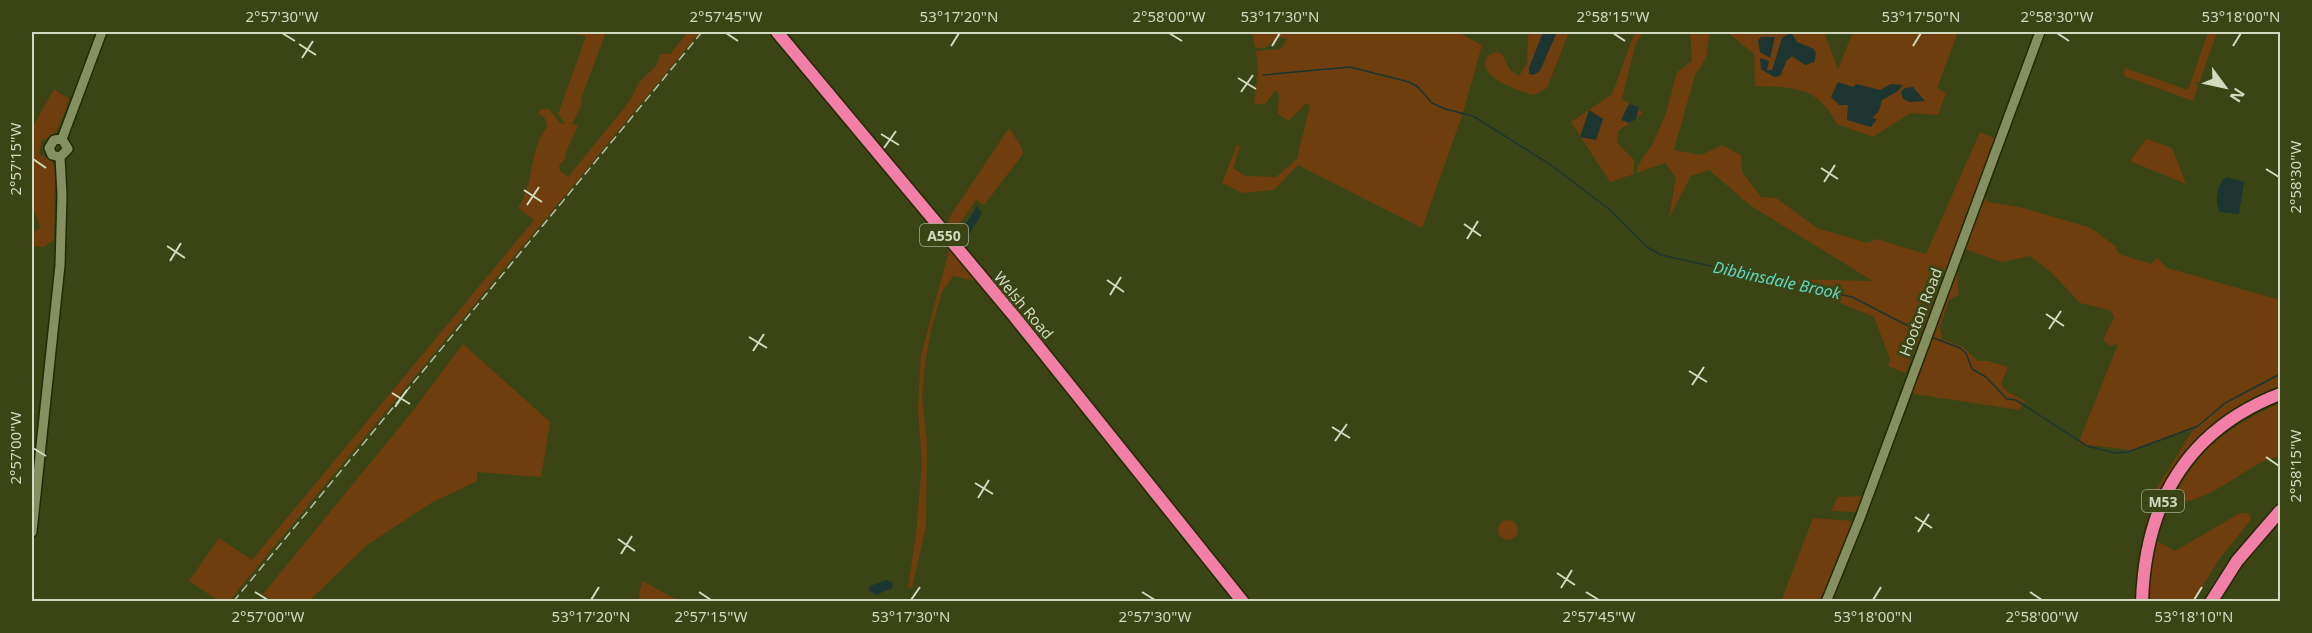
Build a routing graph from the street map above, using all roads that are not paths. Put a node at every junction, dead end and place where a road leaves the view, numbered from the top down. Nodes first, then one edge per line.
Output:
1 (102, 32) edge
2 (777, 32) edge
3 (2040, 32) edge
4 (62, 139) junction
5 (60, 157) junction
6 (2280, 394) edge
7 (2280, 511) edge
8 (32, 532) edge
9 (1243, 602) edge
10 (1826, 602) edge
11 (2142, 602) edge
12 (2211, 602) edge

1 - 4 main road
2 - 9 highway, Welsh Road / A550
3 - 10 main road, Hooton Road
4 - 5 main road
4 - 5 main road
5 - 8 main road
6 - 11 highway, M53
7 - 12 highway

